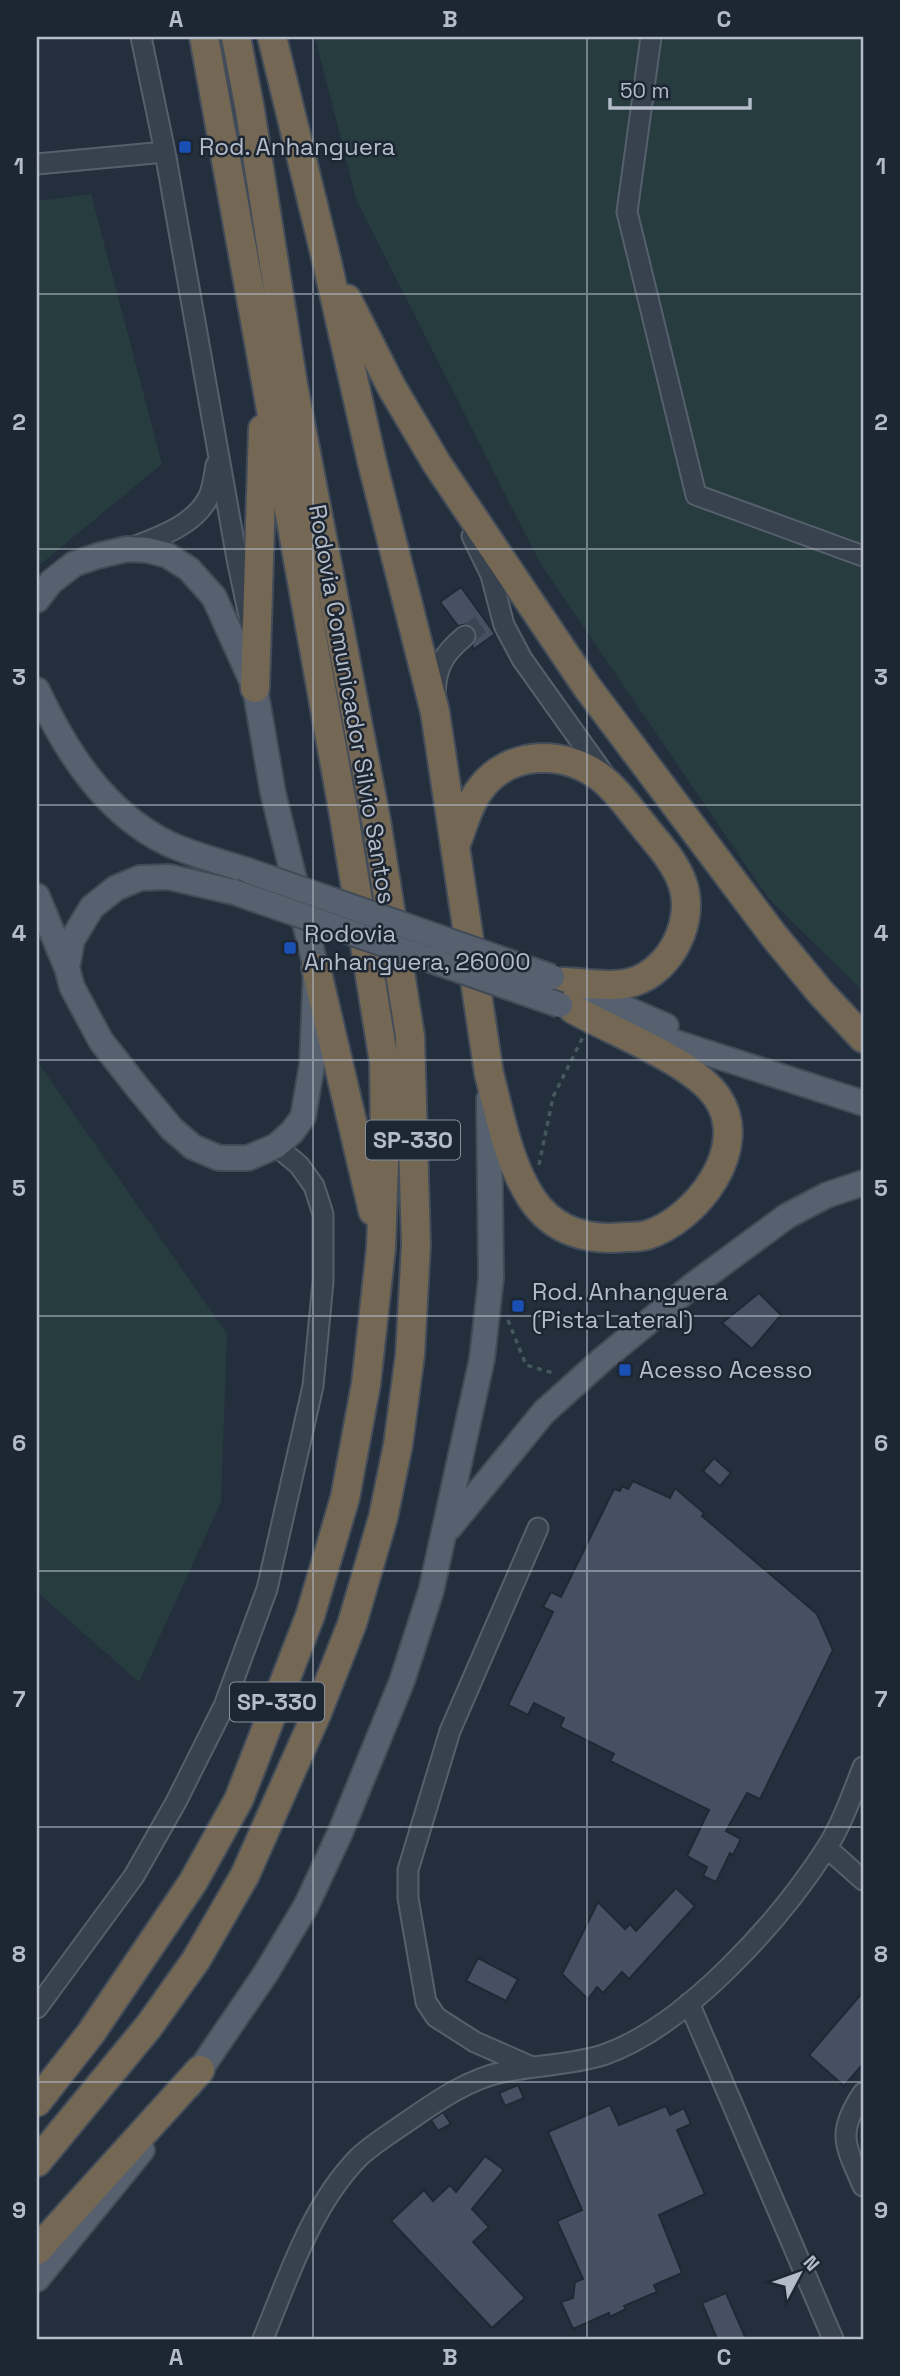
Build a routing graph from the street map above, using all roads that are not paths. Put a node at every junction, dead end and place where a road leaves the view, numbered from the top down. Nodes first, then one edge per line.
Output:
1 (141, 37) edge
2 (204, 37) edge
3 (236, 37) edge
4 (272, 37) edge
5 (651, 37) edge
6 (164, 152) junction
7 (37, 164) edge
8 (326, 258) junction
9 (264, 371) junction
10 (218, 457) junction
11 (437, 464) junction
12 (127, 549) junction
13 (863, 556) edge
14 (37, 600) edge
15 (465, 636) tunnel mouth
16 (256, 649) junction
17 (255, 688) junction
18 (37, 690) edge
19 (435, 712) junction
20 (614, 789) junction
21 (456, 844) junction
22 (37, 895) edge
23 (67, 968) junction
24 (316, 968) junction
25 (568, 998) junction
26 (863, 1038) edge
27 (489, 1074) junction
28 (863, 1103) edge
29 (276, 1146) junction
30 (863, 1183) edge
31 (381, 1248) junction
32 (538, 1528) dead end
33 (445, 1533) junction
34 (863, 1767) edge
35 (827, 1848) junction
36 (863, 1880) edge
37 (689, 2003) junction
38 (37, 2008) edge
39 (532, 2067) junction
40 (200, 2070) junction
41 (863, 2093) edge
42 (37, 2102) edge
43 (37, 2162) edge
44 (863, 2186) edge
45 (37, 2250) edge
46 (37, 2279) edge
47 (262, 2339) edge
48 (833, 2339) edge

1 - 6 street
2 - 9 highway, Rodovia Comunicador Silvio Santos / SP-330
3 - 43 highway, Rodovia Comunicador Silvio Santos / SP-330
4 - 8 highway
5 - 13 street
6 - 7 street
6 - 10 street
8 - 11 highway
8 - 19 highway
9 - 16 highway
9 - 31 highway, Rodovia Comunicador Silvio Santos / SP-330
10 - 12 street
10 - 16 street
11 - 20 street
11 - 26 highway
12 - 14 main road
12 - 17 main road
15 - 19 street
16 - 17 highway
17 - 24 main road
18 - 25 main road, bridge
19 - 21 highway
20 - 21 highway
20 - 25 highway
21 - 27 highway
22 - 23 main road
23 - 25 main road, bridge
23 - 29 main road
24 - 29 main road
24 - 31 highway
25 - 27 highway
25 - 28 main road
27 - 33 main road
29 - 38 street
30 - 33 main road
31 - 42 highway, Rodovia Comunicador Silvio Santos / SP-330
32 - 39 street
33 - 40 main road
34 - 35 street
35 - 36 street
35 - 37 street
37 - 39 street
37 - 48 street
39 - 47 street
40 - 45 highway
40 - 46 main road
41 - 44 street

